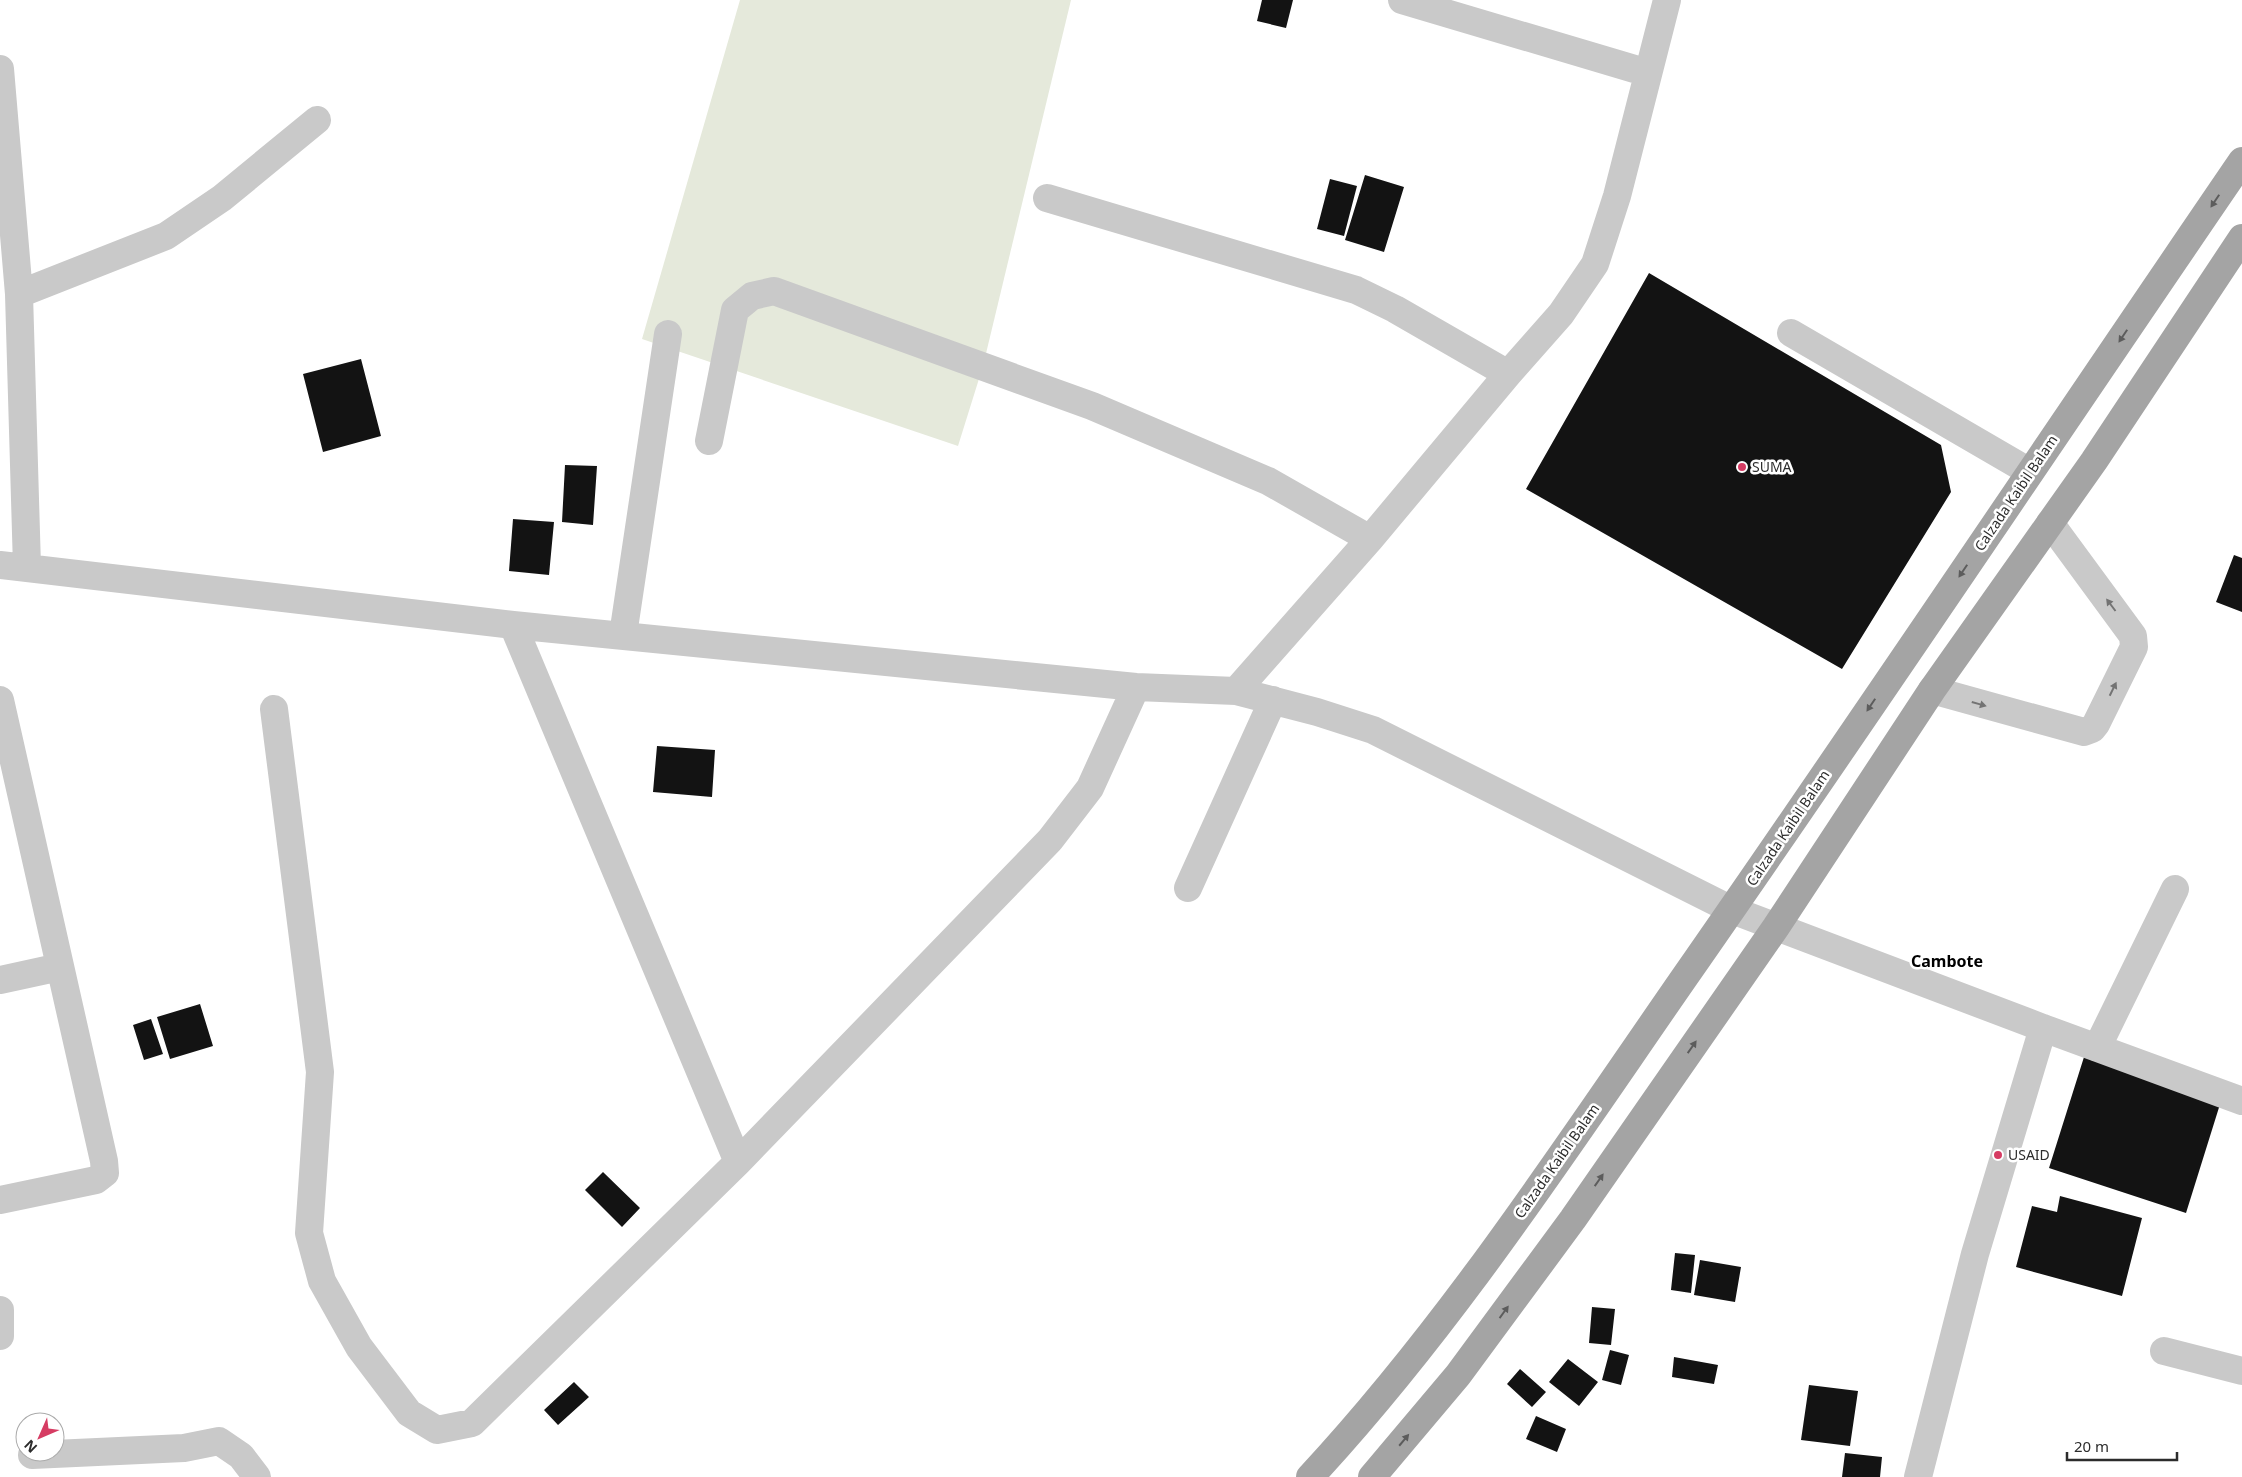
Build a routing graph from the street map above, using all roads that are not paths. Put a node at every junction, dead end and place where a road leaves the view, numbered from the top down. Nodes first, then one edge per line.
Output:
1 (1402, 0) edge
2 (1667, 0) edge
3 (0, 69) edge
4 (1648, 73) junction
5 (317, 120) dead end
6 (2242, 161) edge
7 (1046, 198) dead end
8 (2242, 238) edge
9 (19, 294) junction
10 (1791, 333) dead end
11 (668, 334) dead end
12 (1508, 374) junction
13 (709, 441) dead end
14 (2030, 472) junction
15 (2050, 523) junction
16 (1370, 538) junction
17 (0, 564) edge
18 (27, 567) junction
19 (513, 625) junction
20 (623, 635) junction
21 (1136, 687) junction
22 (1932, 690) junction
23 (1236, 691) junction
24 (0, 700) edge
25 (1273, 700) junction
26 (274, 709) dead end
27 (1188, 888) dead end
28 (2175, 889) dead end
29 (1732, 910) junction
30 (1776, 927) junction
31 (60, 967) junction
32 (0, 980) edge
33 (2043, 1028) junction
34 (2097, 1048) junction
35 (2242, 1101) edge
36 (738, 1162) junction
37 (0, 1200) edge
38 (0, 1310) edge
39 (0, 1336) edge
40 (2164, 1351) dead end
41 (2242, 1371) edge
42 (65, 1453) edge
43 (257, 1477) edge
44 (1310, 1477) edge
45 (1372, 1477) edge
46 (1918, 1477) edge

1 - 4 street
2 - 4 street
3 - 9 street
4 - 12 street
5 - 9 street
6 -> 14 main road, Calzada Kaibil Balam
7 - 12 street
8 - 15 main road
9 - 18 street
10 - 14 street
11 - 20 street
12 - 16 street
13 - 16 street
14 -> 29 main road, Calzada Kaibil Balam
15 - 22 main road
22 -> 15 street
16 - 23 street
17 - 18 street
18 - 19 street
19 - 20 street
19 - 36 street
20 - 21 street
21 - 23 street
21 - 36 street
22 - 30 main road
23 - 25 street
24 - 31 street
25 - 27 street
25 - 29 street
26 - 36 street
28 - 34 street
29 - 30 street
29 - 44 main road, Calzada Kaibil Balam
30 - 33 street
45 -> 30 main road
31 - 32 street
31 - 37 street
33 - 34 street
33 - 46 street
34 - 35 street
38 - 39 street
40 - 41 street
42 - 43 street

